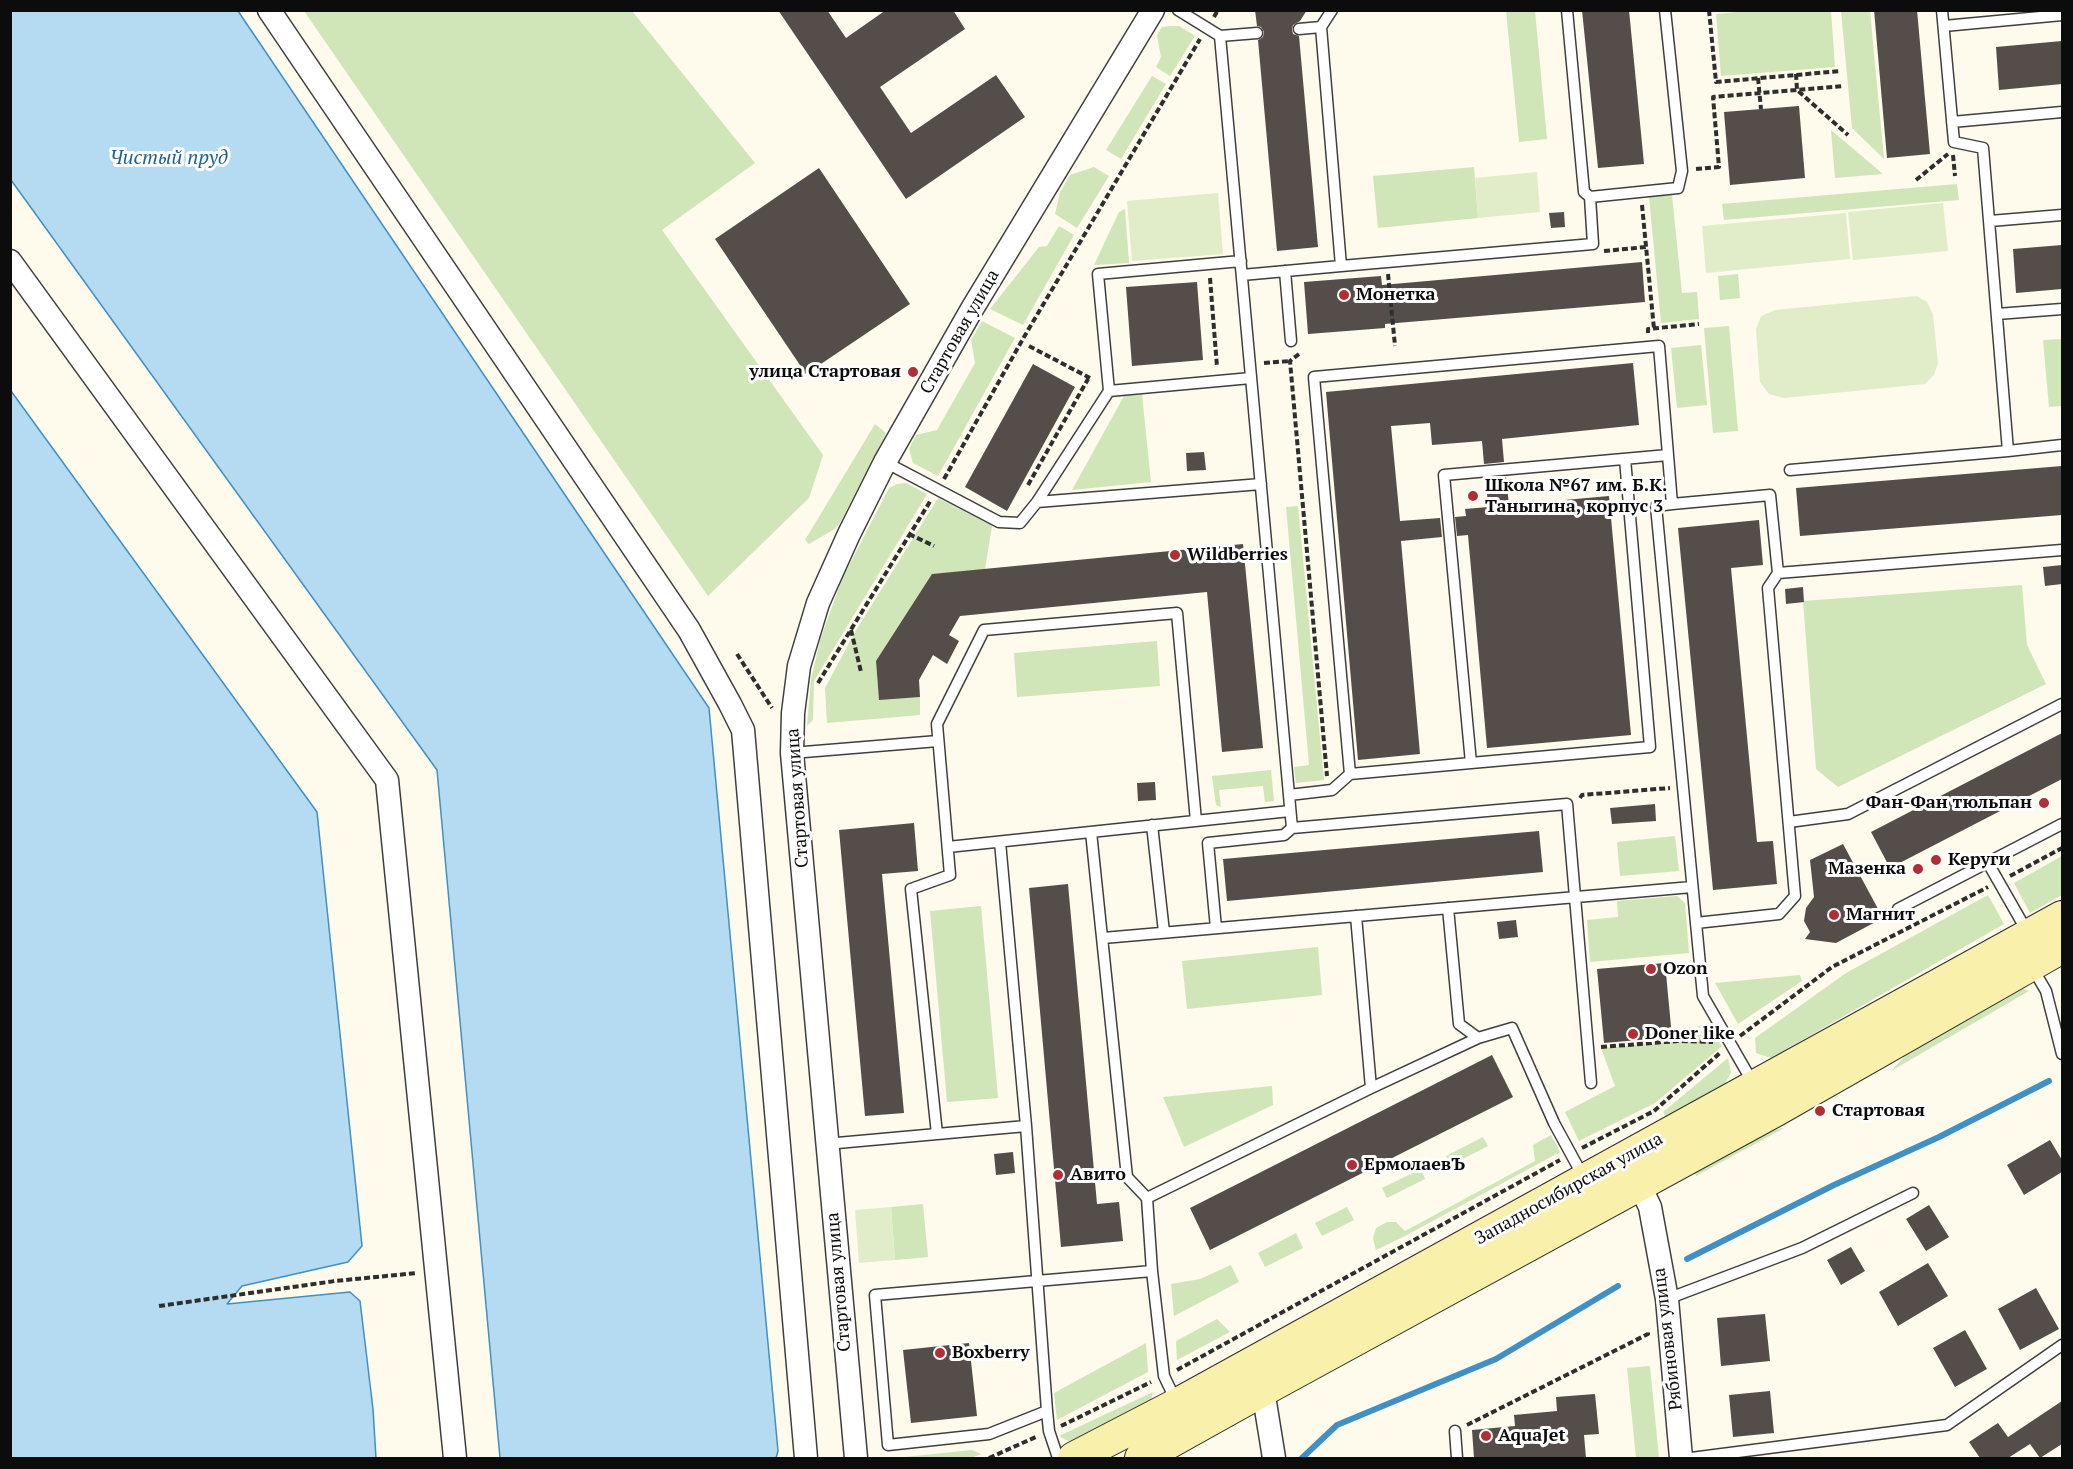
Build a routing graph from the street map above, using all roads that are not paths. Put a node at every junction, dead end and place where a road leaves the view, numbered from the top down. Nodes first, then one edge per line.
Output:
1 (268, 10) edge
2 (1154, 10) edge
3 (1178, 10) edge
4 (1332, 10) edge
5 (1567, 10) edge
6 (1665, 10) edge
7 (1942, 10) edge
8 (2062, 15) edge
9 (1944, 26) junction
10 (1321, 27) junction
11 (1299, 29) dead end
12 (1257, 33) dead end
13 (1220, 36) junction
14 (2062, 112) edge
15 (1952, 122) junction
16 (1590, 197) junction
17 (2062, 215) edge
18 (1990, 221) junction
19 (10, 261) edge
20 (1240, 261) junction
21 (1341, 266) junction
22 (1285, 271) junction
23 (1242, 275) junction
24 (2062, 309) edge
25 (1997, 314) junction
26 (1291, 341) dead end
27 (1251, 378) junction
28 (1109, 391) junction
29 (2062, 445) edge
30 (2008, 451) junction
31 (1668, 455) junction
32 (1624, 459) junction
33 (885, 462) junction
34 (1790, 470) dead end
35 (1261, 484) junction
36 (1037, 502) junction
37 (1672, 504) junction
38 (2062, 550) edge
39 (1778, 573) junction
40 (2062, 704) edge
41 (938, 741) junction
42 (792, 753) junction
43 (1471, 763) junction
44 (1350, 774) junction
45 (1288, 795) junction
46 (1290, 811) junction
47 (1196, 821) junction
48 (1789, 822) junction
49 (2062, 824) edge
50 (1152, 825) junction
51 (1292, 828) junction
52 (1091, 832) junction
53 (1000, 842) junction
54 (948, 847) junction
55 (1988, 863) junction
56 (1692, 886) junction
57 (1575, 897) junction
58 (1448, 908) junction
59 (1898, 909) dead end
60 (1356, 916) junction
61 (2062, 917) edge
62 (1696, 923) junction
63 (1216, 928) junction
64 (1164, 932) junction
65 (1103, 938) junction
66 (2062, 947) edge
67 (2030, 950) junction
68 (1478, 1038) junction
69 (2062, 1054) edge
70 (1591, 1083) dead end
71 (1755, 1086) junction
72 (1371, 1088) junction
73 (1026, 1126) junction
74 (937, 1134) junction
75 (826, 1144) junction
76 (1578, 1167) junction
77 (1640, 1185) junction
78 (1913, 1193) dead end
79 (1147, 1198) junction
80 (1152, 1271) junction
81 (1038, 1281) junction
82 (1667, 1299) junction
83 (2062, 1345) edge
84 (1263, 1390) junction
85 (1178, 1404) junction
86 (1047, 1411) junction
87 (1455, 1431) road end
88 (455, 1458) edge
89 (806, 1458) edge
90 (856, 1458) edge
91 (1058, 1458) edge
92 (1074, 1458) edge
93 (1141, 1458) edge
94 (1274, 1458) edge
95 (1458, 1458) edge
96 (1681, 1458) edge
97 (1691, 1458) edge

1 - 89 street
2 - 33 street, Стартовая улица
3 - 13 lane
4 - 10 lane
5 - 16 lane
6 - 16 lane
7 - 9 lane
8 - 9 lane
9 - 15 lane
10 - 11 lane
10 - 21 lane
12 - 13 lane
13 - 20 lane
14 - 15 lane
15 - 18 lane
16 - 21 lane
17 - 18 lane
18 - 25 lane
19 - 88 street
20 - 23 lane
20 - 28 lane
21 - 22 lane
22 - 23 lane
22 - 26 lane
23 - 27 lane
24 - 25 lane
25 - 30 lane
27 - 28 lane
27 - 35 lane
28 - 36 lane
29 - 30 lane
30 - 34 lane
31 - 32 lane
31 - 37 lane
31 - 44 lane
32 - 43 lane
32 - 43 lane
33 - 36 lane
33 - 42 street, Стартовая улица
35 - 36 lane
35 - 45 lane
37 - 39 lane
37 - 56 lane
38 - 39 lane
39 - 48 lane
40 - 48 lane
41 - 42 lane
41 - 47 lane
41 - 54 lane
42 - 75 street, Стартовая улица
43 - 44 lane
44 - 45 lane
45 - 46 lane
46 - 47 lane
46 - 51 lane
47 - 50 lane
48 - 62 lane
49 - 55 lane
50 - 52 lane
50 - 64 lane
51 - 57 lane
51 - 63 lane
52 - 53 lane
52 - 65 lane
53 - 54 lane
53 - 73 lane
54 - 74 lane
55 - 59 lane
55 - 67 lane
56 - 57 lane
56 - 62 lane
57 - 58 lane
57 - 70 lane
58 - 60 lane
58 - 68 lane
60 - 63 lane
60 - 72 lane
61 - 67 main road, Западносибирская улица
62 - 71 lane
63 - 64 lane
64 - 65 lane
65 - 79 lane
66 - 67 main road, Западносибирская улица
67 - 69 lane
67 - 71 main road, Западносибирская улица
67 - 77 main road, Западносибирская улица
68 - 72 lane
68 - 76 lane
71 - 76 main road, Западносибирская улица
72 - 79 lane
73 - 74 lane
73 - 81 lane
74 - 75 lane
75 - 90 street, Стартовая улица
76 - 85 main road, Западносибирская улица
77 - 82 street, Рябиновая улица
77 - 84 main road, Западносибирская улица
78 - 82 lane
79 - 80 lane
80 - 81 lane
80 - 85 lane
81 - 86 lane
81 - 86 lane
82 - 96 street, Рябиновая улица
83 - 97 lane
84 - 93 main road, Западносибирская улица
84 - 94 street
85 - 92 main road, Западносибирская улица
86 - 91 lane
87 - 95 lane

